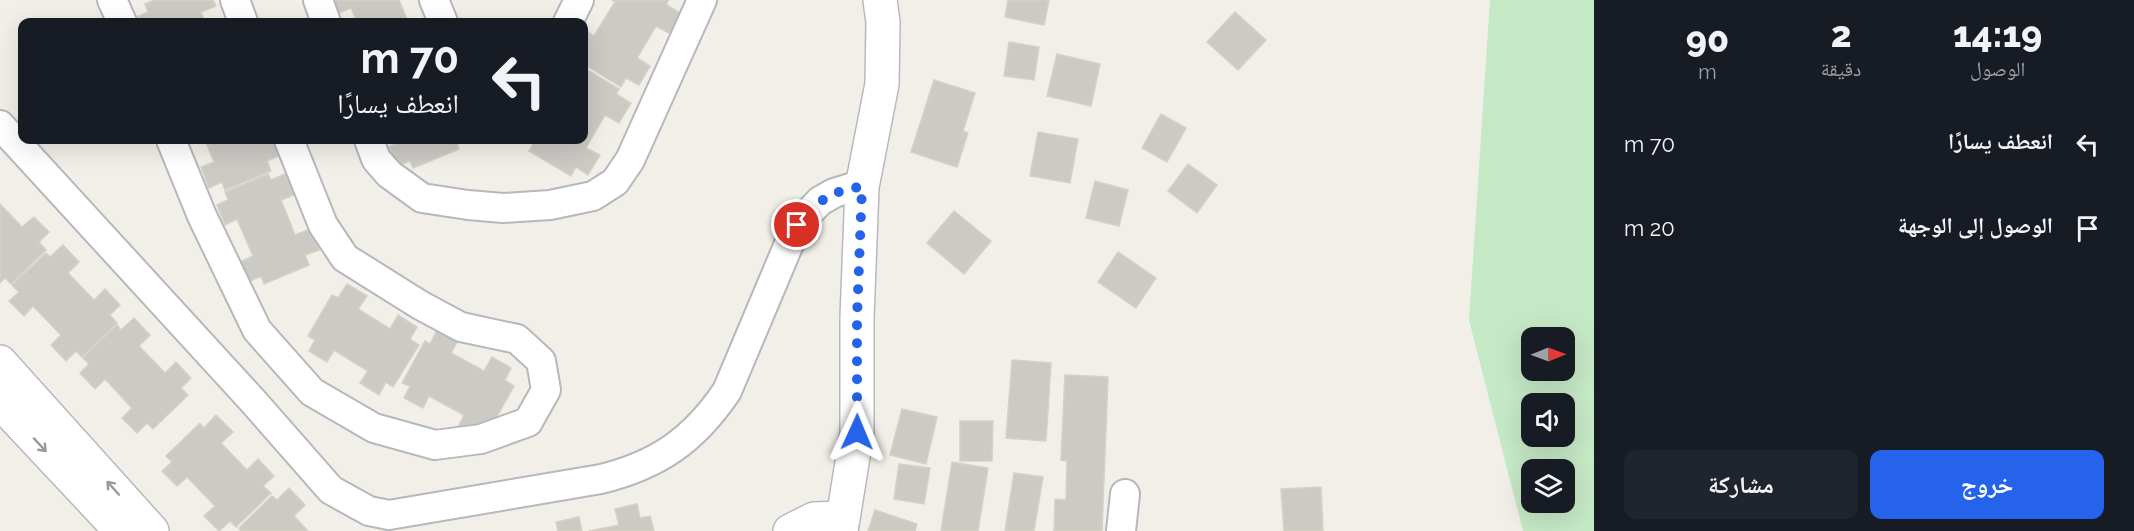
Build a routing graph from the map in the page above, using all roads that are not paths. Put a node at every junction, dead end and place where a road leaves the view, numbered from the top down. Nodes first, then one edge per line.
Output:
1 (112, 0) edge
2 (235, 0) edge
3 (318, 0) edge
4 (434, 0) edge
5 (579, 0) edge
6 (702, 0) edge
7 (880, 0) edge
8 (120, 18) edge
9 (242, 18) edge
10 (325, 18) edge
11 (441, 18) edge
12 (570, 18) edge
13 (0, 125) edge
14 (173, 144) edge
15 (291, 144) edge
16 (370, 144) edge
17 (862, 187) junction
18 (0, 362) edge
19 (0, 402) edge
20 (1125, 494) dead end
21 (837, 527) edge
22 (121, 531) edge
23 (152, 531) edge
24 (790, 531) edge
25 (1121, 531) edge

1 - 8 street
2 - 9 street
3 - 10 street
4 - 11 street
5 - 12 street
6 - 16 street
7 - 17 street
13 - 17 street
14 - 15 street
17 - 21 street
23 -> 18 street
19 -> 22 street
20 - 25 street
21 - 24 street

